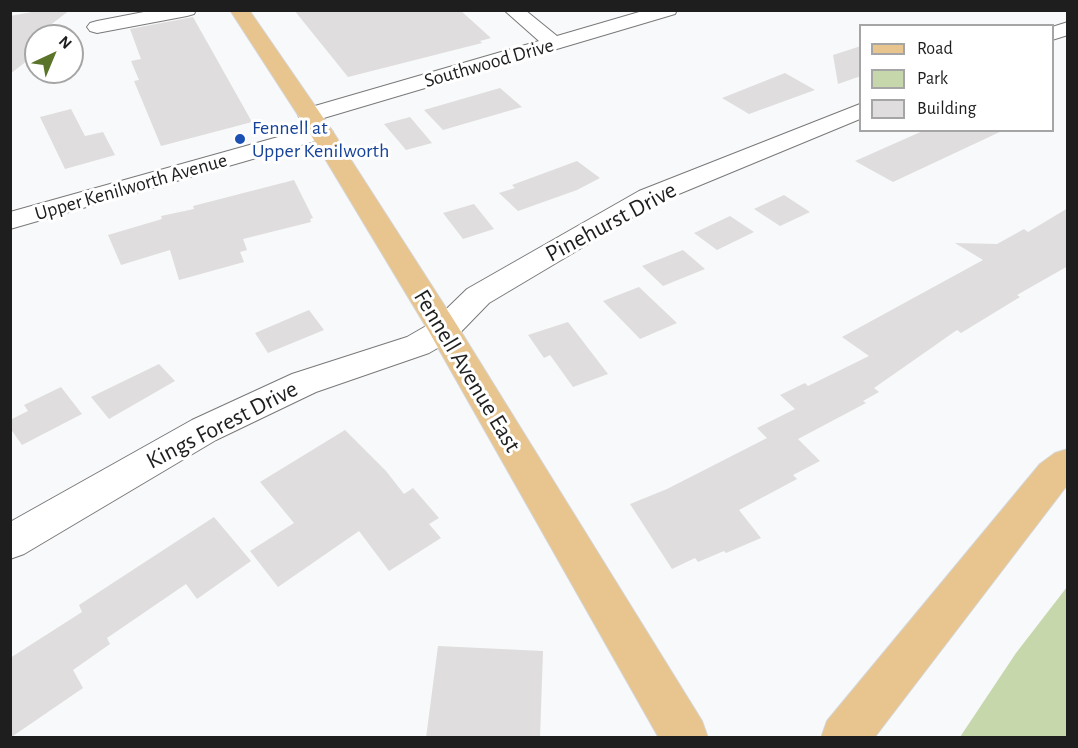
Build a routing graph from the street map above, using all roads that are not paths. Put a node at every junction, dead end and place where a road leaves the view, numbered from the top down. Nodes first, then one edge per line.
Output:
1 (187, 10) edge
2 (240, 10) edge
3 (513, 10) edge
4 (668, 10) edge
5 (97, 27) dead end
6 (1068, 28) edge
7 (1054, 34) edge
8 (554, 44) junction
9 (859, 112) edge
10 (315, 124) junction
11 (10, 221) edge
12 (444, 330) junction
13 (1068, 464) edge
14 (10, 542) edge
15 (685, 738) edge
16 (844, 738) edge

1 - 5 street
2 - 10 main road, Fennell Avenue East
3 - 8 street
4 - 8 street, Southwood Drive
6 - 7 street
8 - 10 street, Southwood Drive
9 - 12 street, Pinehurst Drive
10 - 11 street, Upper Kenilworth Avenue
10 - 12 main road, Fennell Avenue East
12 - 14 street, Kings Forest Drive
12 - 15 main road, Fennell Avenue East
13 - 16 main road

